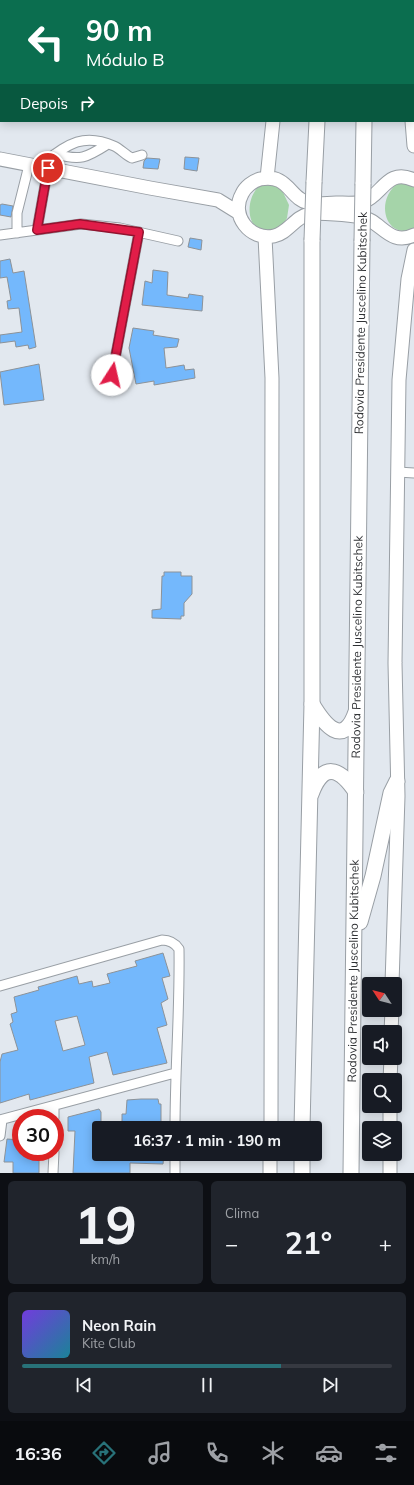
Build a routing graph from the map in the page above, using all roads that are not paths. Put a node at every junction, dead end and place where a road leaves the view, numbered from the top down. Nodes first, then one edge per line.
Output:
1 (273, 122) edge
2 (317, 122) edge
3 (364, 122) edge
4 (412, 122) edge
5 (108, 144) junction
6 (414, 146) edge
7 (55, 154) junction
8 (142, 155) dead end
9 (0, 159) edge
10 (38, 166) junction
11 (267, 178) junction
12 (414, 180) edge
13 (242, 194) junction
14 (218, 200) junction
15 (239, 213) junction
16 (37, 230) junction
17 (139, 232) junction
18 (17, 233) junction
19 (0, 235) edge
20 (414, 235) edge
21 (265, 237) junction
22 (178, 241) dead end
23 (414, 250) edge
24 (112, 375) dead end
25 (398, 472) junction
26 (414, 473) edge
27 (312, 704) junction
28 (357, 708) junction
29 (397, 781) junction
30 (356, 792) junction
31 (309, 797) junction
32 (355, 942) junction
33 (392, 977) edge
34 (0, 988) edge
35 (175, 1073) junction
36 (54, 1107) joint
37 (1, 1120) edge
38 (175, 1121) edge
39 (271, 1121) edge
40 (302, 1121) edge
41 (0, 1136) edge
42 (54, 1161) edge
43 (175, 1161) edge
44 (270, 1161) edge
45 (302, 1161) edge
46 (390, 1161) edge
47 (53, 1173) edge
48 (175, 1173) edge
49 (270, 1173) edge
50 (302, 1173) edge
51 (350, 1173) edge
52 (390, 1173) edge

1 - 11 main road
2 - 27 highway, bridge
3 - 28 highway, Rodovia Presidente Juscelino Kubitschek, bridge
4 - 6 main road
5 - 7 street
5 - 7 street
5 - 8 street
7 - 10 street
9 - 10 main road
10 - 14 main road
10 - 16 street
10 - 18 street
11 - 12 main road
11 - 13 main road
13 - 14 main road
13 - 15 main road
14 - 15 main road
15 - 21 main road
16 - 17 street
16 - 18 street
17 - 22 street
17 - 24 street
18 - 19 street
20 - 21 main road
21 - 39 main road
23 - 25 main road
25 - 26 street
25 - 29 main road
27 - 28 highway
27 - 31 highway
28 - 30 highway, Rodovia Presidente Juscelino Kubitschek
29 - 32 highway
29 - 33 main road
30 - 31 highway
30 - 32 highway, Rodovia Presidente Juscelino Kubitschek
31 - 40 highway
32 - 51 highway, Rodovia Presidente Juscelino Kubitschek
34 - 35 street
35 - 36 street
35 - 38 street
36 - 37 street
37 - 41 street
42 - 47 street
43 - 48 street
44 - 49 main road
45 - 50 highway
46 - 52 main road

